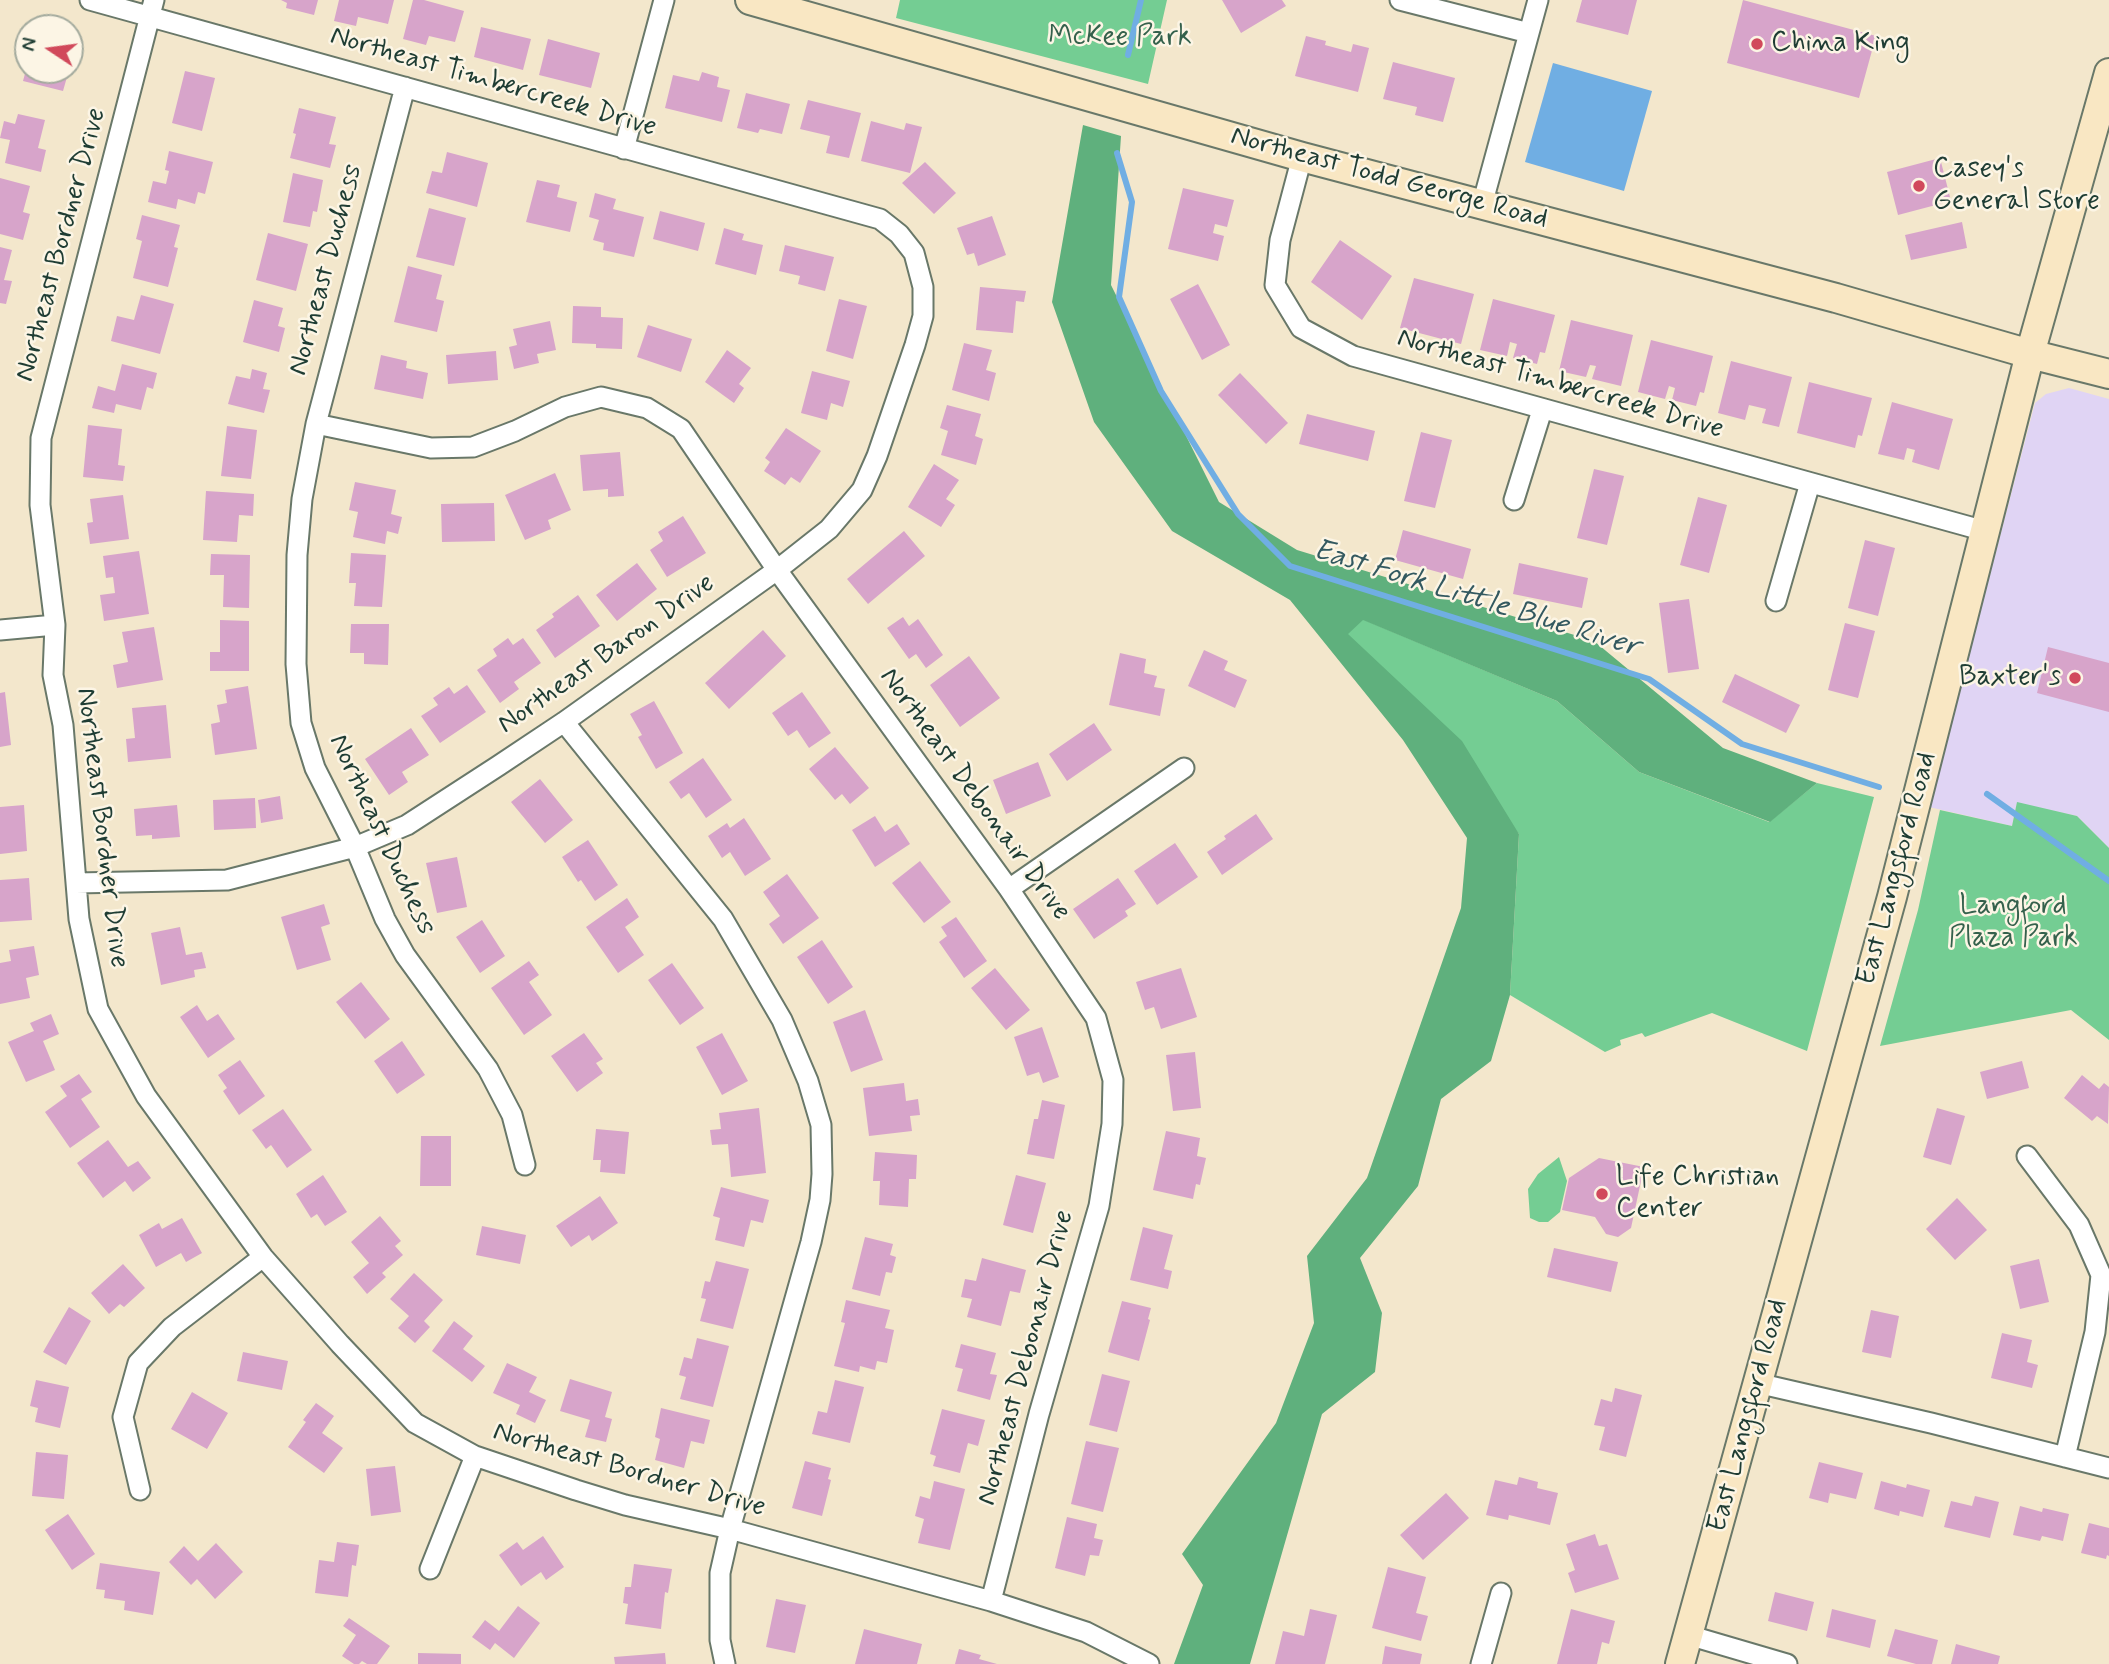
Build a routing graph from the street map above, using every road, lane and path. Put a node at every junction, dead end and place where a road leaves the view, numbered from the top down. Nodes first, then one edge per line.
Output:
1 (90, 0) edge
2 (664, 0) edge
3 (750, 0) edge
4 (1400, 0) edge
5 (1538, 0) edge
6 (152, 8) edge
7 (1529, 33) junction
8 (2109, 73) edge
9 (405, 87) junction
10 (624, 149) junction
11 (1302, 157) junction
12 (1482, 205) junction
13 (880, 219) joint
14 (2030, 354) junction
15 (2109, 374) edge
16 (1542, 410) junction
17 (316, 424) junction
18 (1810, 484) junction
19 (1514, 500) dead end
20 (1985, 531) junction
21 (777, 569) junction
22 (1776, 601) dead end
23 (55, 625) junction
24 (0, 630) edge
25 (564, 722) junction
26 (1184, 768) dead end
27 (355, 847) junction
28 (76, 883) junction
29 (1009, 889) junction
30 (2026, 1156) dead end
31 (525, 1165) dead end
32 (263, 1257) junction
33 (1757, 1382) junction
34 (475, 1456) junction
35 (2066, 1457) junction
36 (2109, 1468) edge
37 (140, 1490) dead end
38 (730, 1529) junction
39 (430, 1569) dead end
40 (1501, 1593) dead end
41 (991, 1601) junction
42 (1688, 1635) junction
43 (724, 1664) edge
44 (1149, 1664) edge
45 (1481, 1664) edge
46 (1680, 1664) edge
47 (1787, 1664) edge

1 - 6 street, Northeast Timbercreek Drive
2 - 10 street
3 - 11 street, Northeast Todd George Road
4 - 7 street
5 - 7 street
6 - 9 street, Northeast Timbercreek Drive
6 - 23 street, Northeast Bordner Drive
7 - 12 street
8 - 14 street, East Langsford Road
9 - 10 street, Northeast Timbercreek Drive
9 - 17 street, Northeast Duchess
10 - 13 street, Northeast Timbercreek Drive
11 - 12 street, Northeast Todd George Road
11 - 16 street, Northeast Timbercreek Drive
12 - 14 street, Northeast Todd George Road
13 - 21 street, Northeast Baron Drive
14 - 15 street, Northeast Todd George Road
14 - 20 street, East Langsford Road
16 - 18 street, Northeast Timbercreek Drive
16 - 19 street
17 - 21 street, Northeast Debonair Drive
17 - 27 street, Northeast Duchess
18 - 20 street, Northeast Timbercreek Drive
18 - 22 street
20 - 33 street, East Langsford Road
21 - 25 street, Northeast Baron Drive
21 - 29 street, Northeast Debonair Drive
23 - 24 street
23 - 28 street, Northeast Bordner Drive
25 - 27 street, Northeast Baron Drive
25 - 38 street
26 - 29 street
27 - 28 street, Northeast Baron Drive
27 - 31 street, Northeast Duchess
28 - 32 street, Northeast Bordner Drive
29 - 41 street, Northeast Debonair Drive
30 - 35 street
32 - 34 street, Northeast Bordner Drive
32 - 37 street
33 - 35 street
33 - 42 street, East Langsford Road
34 - 38 street, Northeast Bordner Drive
34 - 39 street
35 - 36 street
38 - 41 street, Northeast Bordner Drive
38 - 43 street
40 - 45 street
41 - 44 street, Northeast Bordner Drive
42 - 46 street, East Langsford Road
42 - 47 street

